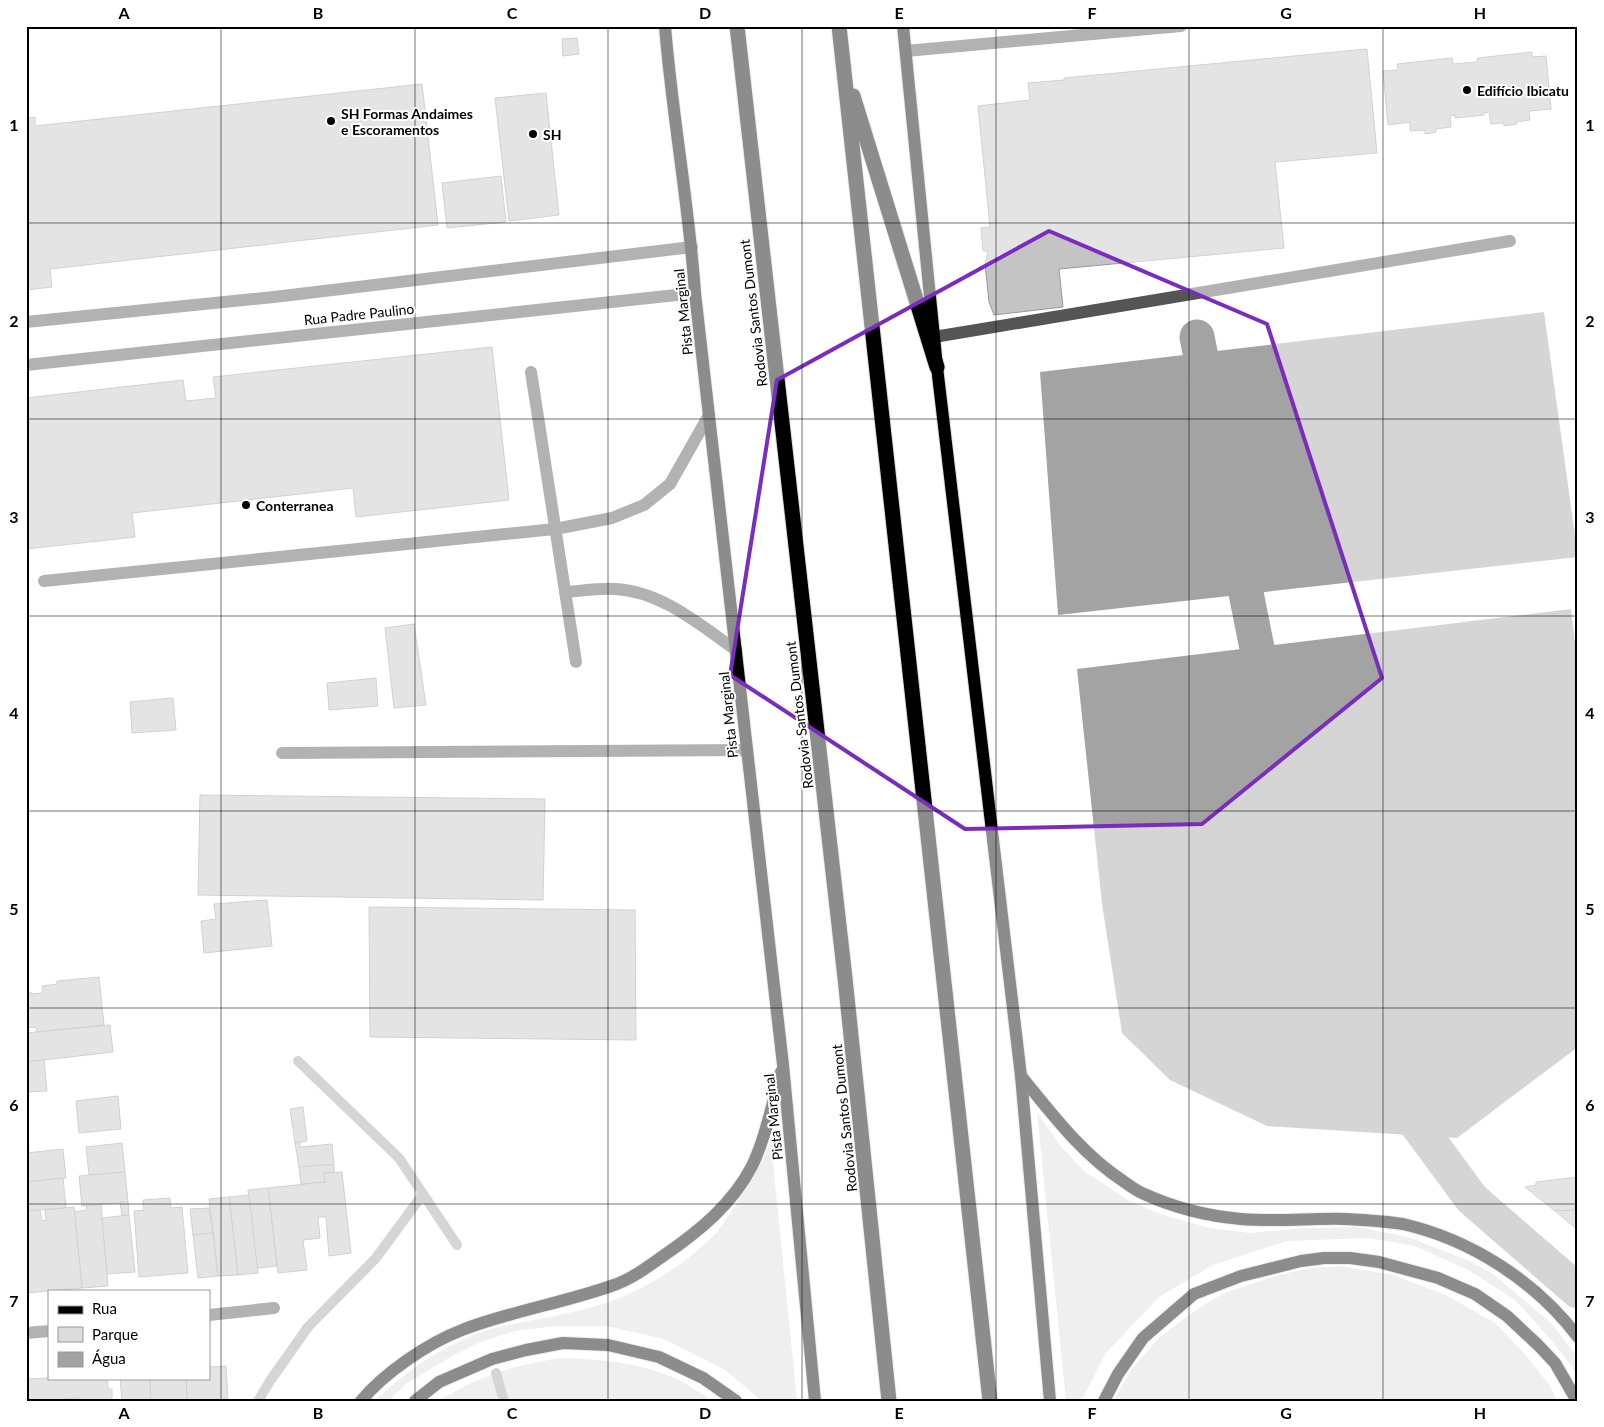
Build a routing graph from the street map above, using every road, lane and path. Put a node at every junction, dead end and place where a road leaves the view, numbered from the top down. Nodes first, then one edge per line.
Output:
1 (665, 26) edge
2 (737, 26) edge
3 (839, 26) edge
4 (903, 26) edge
5 (1181, 26) edge
6 (906, 52) junction
7 (843, 62) junction
8 (1510, 241) dead end
9 (692, 247) junction
10 (695, 293) junction
11 (26, 322) edge
12 (934, 337) junction
13 (26, 365) edge
14 (937, 367) junction
15 (531, 372) dead end
16 (709, 415) junction
17 (555, 529) junction
18 (44, 581) dead end
19 (565, 592) junction
20 (736, 650) junction
21 (576, 662) dead end
22 (747, 750) junction
23 (282, 753) dead end
24 (783, 1065) junction
25 (1021, 1076) junction
26 (274, 1308) dead end
27 (210, 1315) edge
28 (48, 1331) edge
29 (26, 1333) edge
30 (1578, 1337) edge
31 (360, 1401) edge
32 (415, 1401) edge
33 (736, 1401) edge
34 (815, 1401) edge
35 (890, 1401) edge
36 (990, 1401) edge
37 (1050, 1401) edge
38 (1104, 1401) edge
39 (1577, 1401) edge

1 - 9 main road, Pista Marginal
2 - 35 highway, Rodovia Santos Dumont
3 - 7 highway
4 - 6 main road
5 - 6 street
6 - 12 main road
7 - 14 highway
7 - 36 highway
8 - 12 street
9 - 10 main road, Pista Marginal
9 - 11 street, Rua Padre Paulino
10 - 13 street, Rua Padre Paulino
10 - 16 main road, Pista Marginal
12 - 14 main road
14 - 25 main road
15 - 17 street
16 - 17 street
16 - 20 main road, Pista Marginal
17 - 18 street
17 - 19 street
19 - 20 street
19 - 21 street
20 - 22 main road, Pista Marginal
22 - 23 street
22 - 24 main road, Pista Marginal
24 - 31 main road
24 - 34 main road, Pista Marginal
25 - 30 main road
25 - 37 main road
26 - 27 street
28 - 29 street
32 - 33 main road
38 - 39 main road

